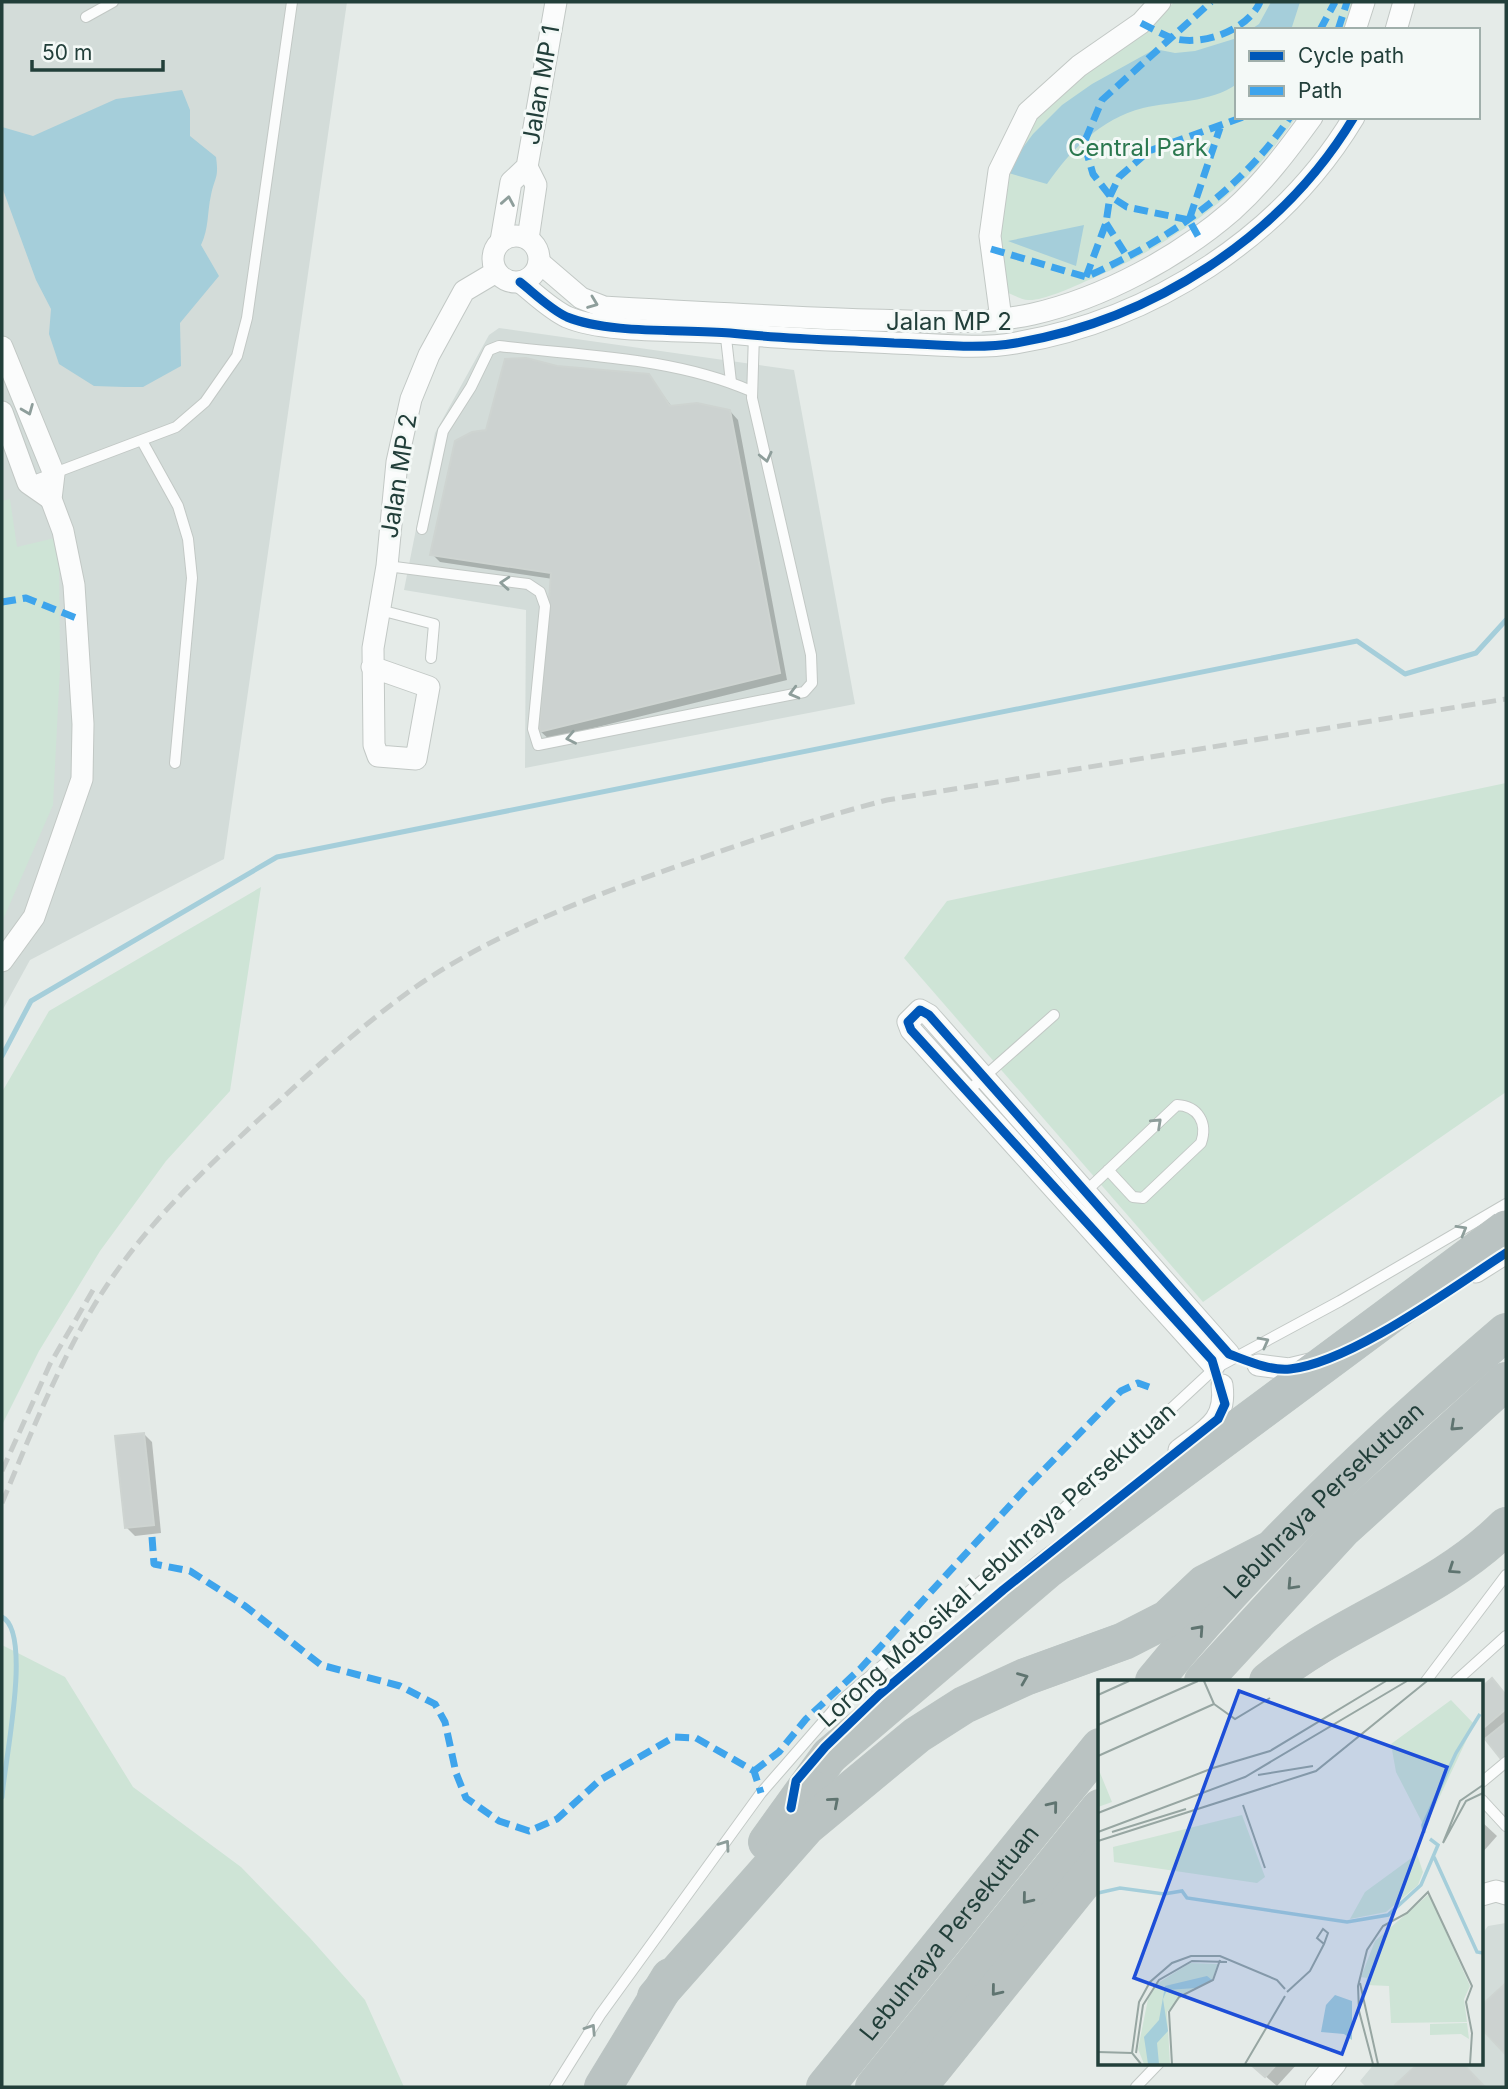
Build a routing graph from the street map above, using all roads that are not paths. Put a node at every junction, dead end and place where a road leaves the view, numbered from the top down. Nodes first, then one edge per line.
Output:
1 (113, 2) edge
2 (292, 2) edge
3 (556, 2) edge
4 (1160, 2) edge
5 (1364, 2) edge
6 (1404, 2) edge
7 (86, 17) dead end
8 (1356, 28) edge
9 (1397, 28) edge
10 (1311, 119) edge
11 (1352, 119) edge
12 (527, 167) junction
13 (528, 239) junction
14 (501, 241) junction
15 (540, 262) junction
16 (496, 272) junction
17 (520, 282) junction
18 (752, 314) junction
19 (992, 320) junction
20 (725, 324) junction
21 (754, 336) junction
22 (2, 347) edge
23 (730, 382) junction
24 (751, 391) junction
25 (2, 412) edge
26 (142, 441) junction
27 (54, 474) junction
28 (28, 483) junction
29 (51, 499) junction
30 (422, 529) dead end
31 (387, 566) junction
32 (380, 610) junction
33 (431, 658) dead end
34 (372, 667) dead end
35 (175, 763) dead end
36 (2, 961) edge
37 (1054, 1015) dead end
38 (984, 1077) junction
39 (967, 1092) junction
40 (1108, 1170) junction
41 (1078, 1199) junction
42 (1506, 1204) edge
43 (1506, 1229) edge
44 (1506, 1253) edge
45 (1506, 1332) edge
46 (1258, 1365) dead end
47 (1506, 1381) edge
48 (1506, 1526) edge
49 (1268, 1551) junction
50 (1506, 1576) edge
51 (1506, 1636) edge
52 (1155, 1680) edge
53 (1204, 1680) edge
54 (1269, 1680) edge
55 (1427, 1680) edge
56 (1457, 1680) edge
57 (1098, 1749) edge
58 (1506, 1762) edge
59 (1484, 1780) edge
60 (1484, 1802) edge
61 (791, 1808) junction
62 (1098, 1810) edge
63 (1506, 1826) edge
64 (1098, 1863) edge
65 (1484, 1894) edge
66 (1506, 1894) edge
67 (656, 1997) junction
68 (1158, 2064) edge
69 (1335, 2064) edge
70 (555, 2087) edge
71 (603, 2087) edge
72 (825, 2087) edge
73 (874, 2087) edge
74 (918, 2087) edge
75 (1136, 2087) edge
76 (1316, 2087) edge

1 - 7 lane
2 - 26 lane
3 - 12 street, Jalan MP 1
4 - 19 street
5 - 8 street
6 - 9 street
10 - 19 street, Jalan MP 2
11 - 21 street, Jalan MP 2
12 - 13 street, Jalan MP 1
14 -> 12 street, Jalan MP 1
13 - 14 street
13 - 15 street
14 - 16 street
15 - 17 street
15 -> 20 street, Jalan MP 2
16 - 17 street
16 - 31 street, Jalan MP 2
17 - 20 street, Jalan MP 2
18 - 19 street, Jalan MP 2
18 - 20 street, Jalan MP 2
18 - 21 lane
20 - 21 street, Jalan MP 2
20 - 23 lane
21 - 24 lane
22 -> 27 street
23 - 24 lane
23 - 30 lane
24 -> 31 lane
25 - 28 street
26 - 27 lane
26 - 35 lane
27 - 28 lane
27 - 29 street
28 - 29 street
29 - 36 street
31 - 32 street, Jalan MP 2
32 - 33 lane
32 - 34 street, Jalan MP 2
37 - 38 lane
38 - 39 lane
38 - 39 street
38 - 41 street
39 - 41 street
40 -> 40 lane
40 - 41 lane
41 - 61 street
70 -> 42 lane, Lorong Motosikal Lebuhraya Persekutuan
43 - 61 highway, bridge
44 - 46 street
45 - 49 highway, Lebuhraya Persekutuan
47 -> 53 highway, Lebuhraya Persekutuan
48 -> 54 highway
52 -> 49 highway, Lebuhraya Persekutuan
67 -> 49 highway
50 - 55 lane
51 - 56 lane
72 -> 57 highway, Lebuhraya Persekutuan
58 - 59 lane
60 - 63 lane
61 - 67 highway
62 -> 73 highway, Lebuhraya Persekutuan
64 -> 74 highway
65 - 66 street
67 - 71 highway
68 - 75 lane
69 - 76 street

